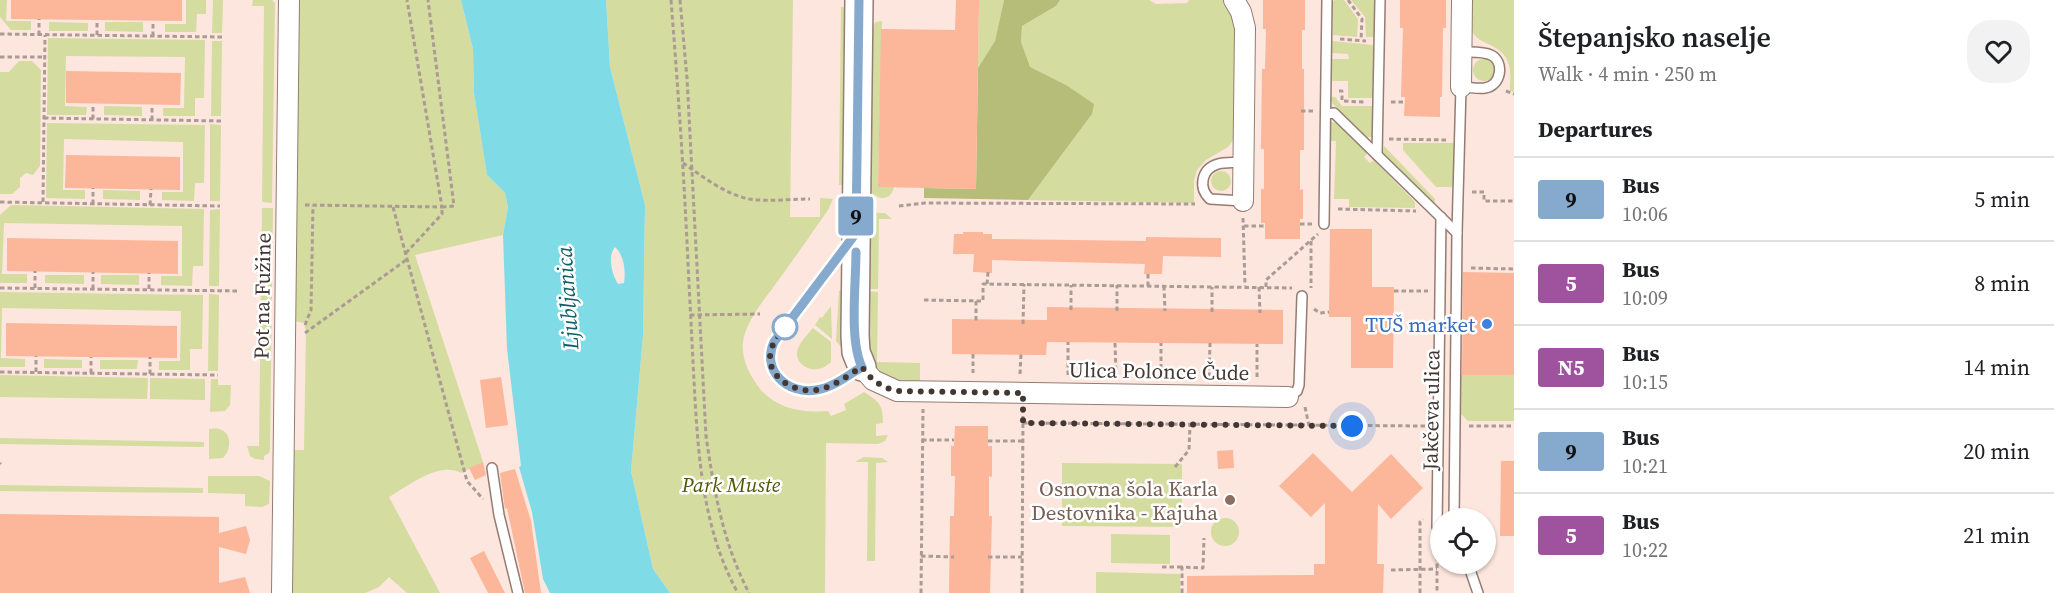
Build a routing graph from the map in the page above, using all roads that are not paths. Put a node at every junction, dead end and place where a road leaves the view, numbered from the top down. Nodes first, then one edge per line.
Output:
1 (289, 0) edge
2 (859, 0) edge
3 (1234, 0) edge
4 (1327, 0) edge
5 (1380, 0) edge
6 (1462, 0) edge
7 (1462, 52) junction
8 (1461, 87) junction
9 (1326, 114) junction
10 (1377, 155) junction
11 (1242, 162) junction
12 (1243, 201) joint
13 (1438, 214) junction
14 (1324, 224) road end
15 (856, 233) junction
16 (1457, 233) junction
17 (1306, 295) road end
18 (862, 367) junction
19 (1288, 397) joint
20 (1438, 426) junction
21 (1455, 426) junction
22 (492, 468) dead end
23 (1438, 508) edge
24 (1454, 508) edge
25 (1471, 574) edge
26 (282, 593) edge
27 (518, 593) edge
28 (1478, 593) edge

1 - 26 street, Pot na Fužine
2 - 15 street
3 - 11 street
4 - 9 lane
5 - 10 lane
6 - 7 street
7 - 8 street
7 - 8 lane
8 - 16 lane, Jakčeva ulica
9 - 10 lane
9 - 14 lane
10 - 13 lane
11 - 12 street
11 - 12 lane
13 - 16 lane
13 - 20 lane
15 - 18 street
15 - 18 lane
16 - 21 lane, Jakčeva ulica
17 - 19 lane, Ulica Polonce Čude
18 - 19 street, Ulica Polonce Čude
20 - 21 lane
20 - 23 lane
21 - 24 lane, Jakčeva ulica
22 - 27 lane
25 - 28 lane

